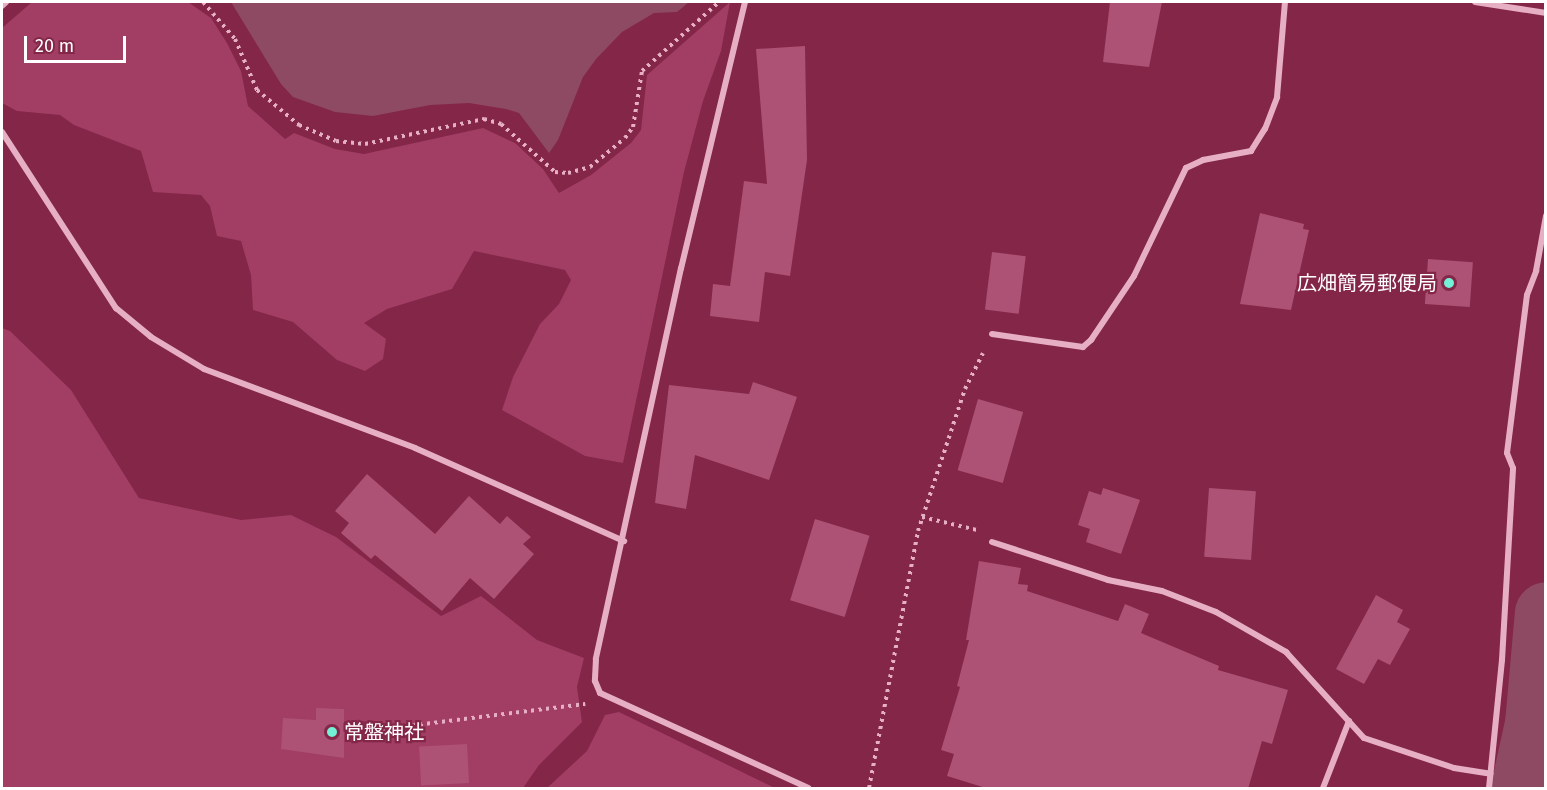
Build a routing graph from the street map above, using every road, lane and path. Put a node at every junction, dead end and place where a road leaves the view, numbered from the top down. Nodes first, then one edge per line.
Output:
1 (6, 2) edge
2 (203, 2) edge
3 (719, 2) edge
4 (745, 2) edge
5 (1285, 2) edge
6 (1475, 2) edge
7 (2, 6) edge
8 (1545, 13) edge
9 (2, 132) edge
10 (1545, 216) edge
11 (992, 334) joint
12 (922, 516) junction
13 (624, 541) junction
14 (992, 542) joint
15 (568, 708) dead end
16 (1349, 721) junction
17 (360, 732) dead end
18 (1491, 774) junction
19 (808, 789) edge
20 (869, 789) edge
21 (1323, 789) edge
22 (1490, 789) edge

1 - 7 street
2 - 3 path
4 - 13 street
5 - 11 street
6 - 8 street
9 - 13 street
10 - 18 street
11 - 12 path
12 - 14 path
12 - 20 path
13 - 19 street
14 - 16 street
15 - 17 path
16 - 18 street
16 - 21 street
18 - 22 street

